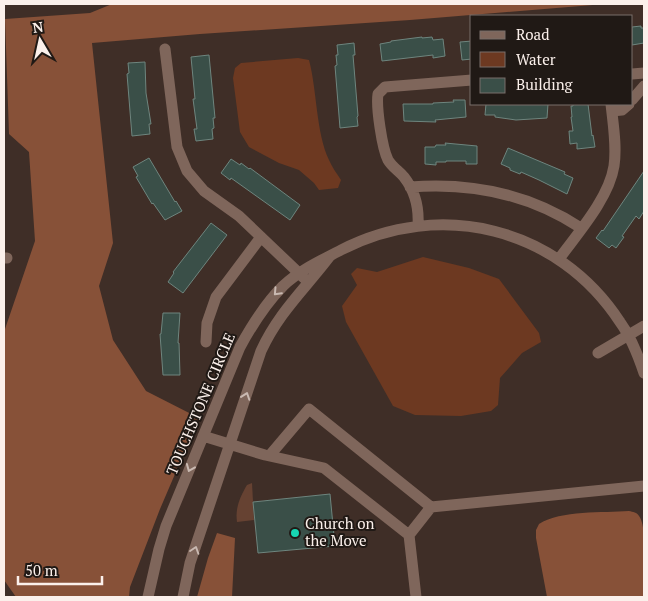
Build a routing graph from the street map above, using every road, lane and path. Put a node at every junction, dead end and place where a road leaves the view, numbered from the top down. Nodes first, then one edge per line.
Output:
1 (165, 49) dead end
2 (470, 80) edge
3 (644, 86) edge
4 (633, 99) edge
5 (628, 105) edge
6 (611, 107) edge
7 (410, 187) junction
8 (418, 225) junction
9 (581, 228) junction
10 (261, 237) junction
11 (332, 255) junction
12 (559, 259) junction
13 (299, 273) junction
14 (309, 282) junction
15 (644, 326) edge
16 (628, 335) junction
17 (206, 342) dead end
18 (598, 353) dead end
19 (644, 373) edge
20 (203, 436) junction
21 (230, 444) junction
22 (270, 455) junction
23 (644, 486) edge
24 (431, 507) junction
25 (409, 535) junction
26 (148, 597) edge
27 (182, 597) edge
28 (416, 597) edge

1 - 10 street
2 - 7 street
3 - 4 street
5 - 6 street
6 - 9 street
7 - 8 street
7 - 9 street
8 - 11 street, TOUCHSTONE CIRCLE
8 - 12 street, TOUCHSTONE CIRCLE
9 - 12 street
10 - 13 street
10 - 17 street
11 - 13 street, TOUCHSTONE CIRCLE
11 - 14 street, TOUCHSTONE CIRCLE
12 - 16 street, TOUCHSTONE CIRCLE
13 - 14 street
13 -> 20 street, TOUCHSTONE CIRCLE
21 -> 14 street, TOUCHSTONE CIRCLE
15 - 16 street
16 - 18 street
16 - 19 street, TOUCHSTONE CIRCLE
20 - 21 street
20 -> 26 street, TOUCHSTONE CIRCLE
21 - 22 street
27 -> 21 street, TOUCHSTONE CIRCLE
22 - 24 street
22 - 25 street
23 - 24 street
24 - 25 street
25 - 28 street

